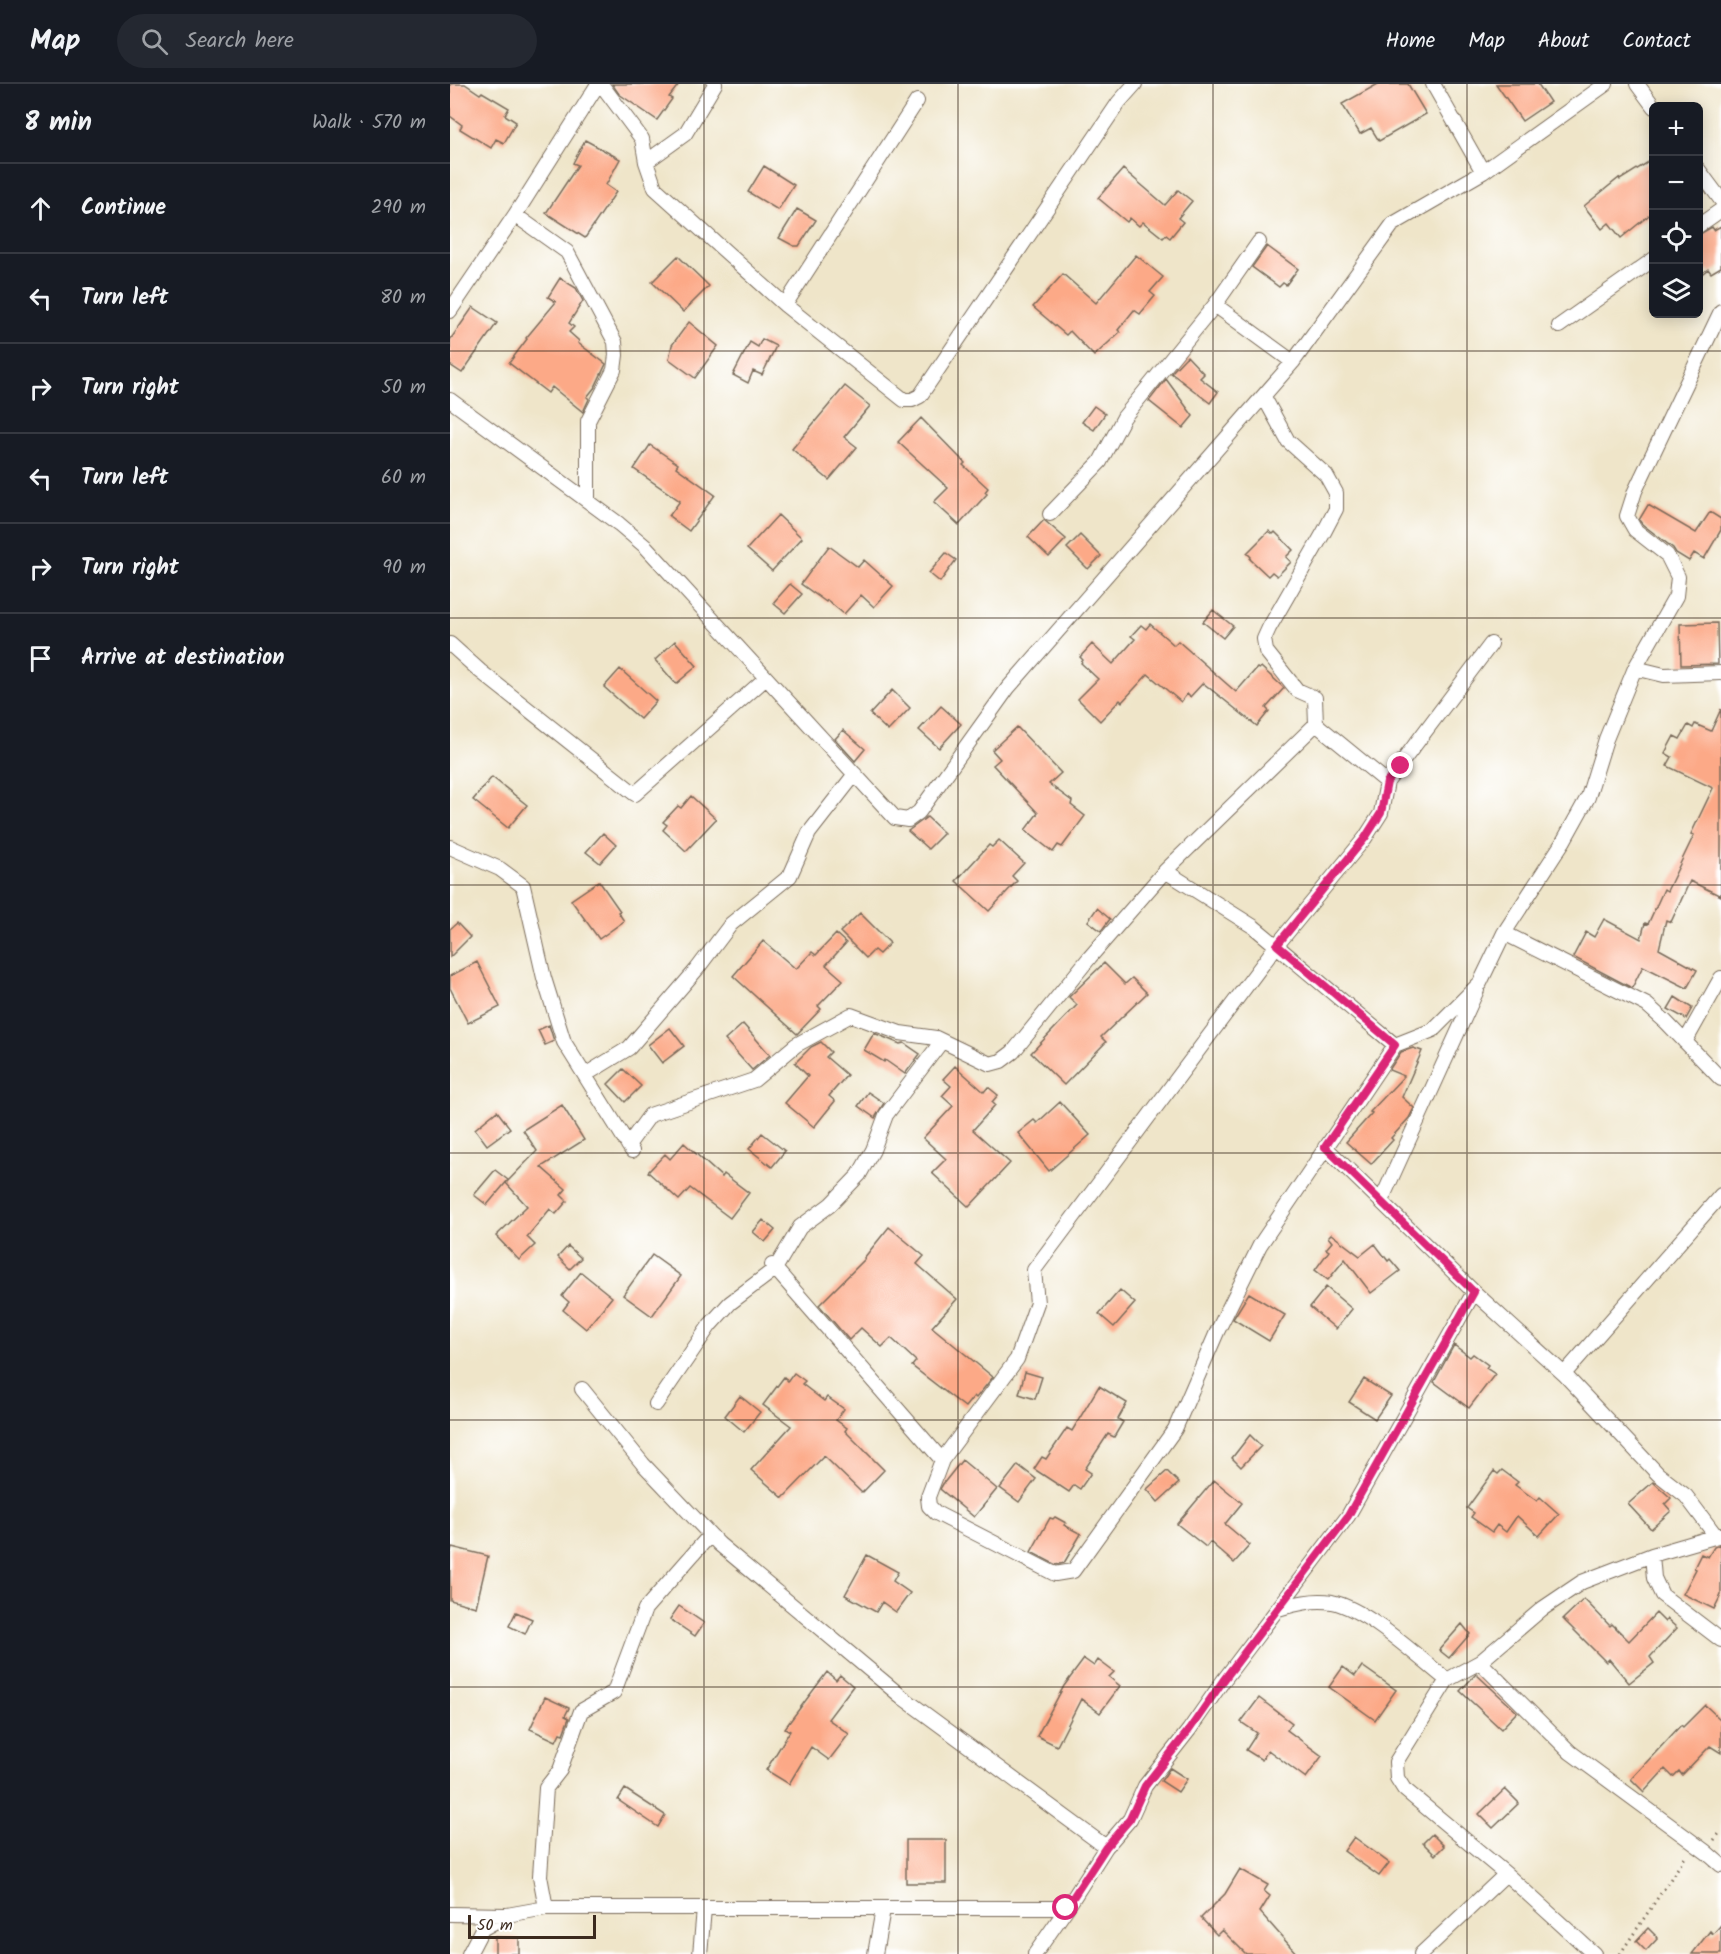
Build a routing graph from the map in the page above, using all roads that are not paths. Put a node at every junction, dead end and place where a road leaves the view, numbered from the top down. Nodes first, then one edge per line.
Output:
1 (600, 84) edge
2 (715, 84) edge
3 (1135, 84) edge
4 (1433, 84) edge
5 (1606, 84) edge
6 (1637, 84) edge
7 (917, 101) dead end
8 (1650, 102) edge
9 (646, 162) junction
10 (1483, 172) junction
11 (1703, 176) edge
12 (1721, 200) edge
13 (1721, 210) edge
14 (515, 215) junction
15 (1703, 223) edge
16 (1259, 242) dead end
17 (1649, 262) edge
18 (785, 305) junction
19 (1215, 305) junction
20 (450, 311) edge
21 (1721, 311) edge
22 (1559, 326) dead end
23 (1293, 362) junction
24 (1264, 397) junction
25 (450, 400) edge
26 (588, 501) junction
27 (1050, 514) dead end
28 (450, 644) edge
29 (1491, 644) dead end
30 (1635, 668) junction
31 (1721, 673) edge
32 (766, 678) junction
33 (1316, 724) junction
34 (855, 774) junction
35 (1387, 782) junction
36 (450, 848) edge
37 (1165, 871) junction
38 (1504, 933) junction
39 (1277, 945) junction
40 (1721, 978) edge
41 (1480, 983) junction
42 (942, 1041) junction
43 (1685, 1042) junction
44 (1395, 1045) junction
45 (585, 1075) junction
46 (1721, 1079) edge
47 (1325, 1147) junction
48 (1721, 1195) edge
49 (1381, 1201) junction
50 (774, 1267) junction
51 (1474, 1292) junction
52 (1564, 1374) junction
53 (582, 1389) dead end
54 (656, 1404) dead end
55 (942, 1460) junction
56 (710, 1535) junction
57 (1719, 1536) edge
58 (1652, 1555) junction
59 (1277, 1610) junction
60 (1721, 1640) edge
61 (1480, 1662) junction
62 (1447, 1680) junction
63 (1106, 1847) junction
64 (1721, 1865) edge
65 (1506, 1874) junction
66 (546, 1908) junction
67 (883, 1908) junction
68 (1066, 1908) junction
69 (704, 1909) junction
70 (450, 1914) edge
71 (507, 1915) junction
72 (469, 1954) edge
73 (700, 1954) edge
74 (875, 1954) edge
75 (1035, 1954) edge
76 (1421, 1954) edge
77 (1594, 1954) edge

1 - 9 street
1 - 14 street
2 - 9 street
3 - 18 street
4 - 10 street
5 - 10 street
6 - 8 street
7 - 18 street
9 - 18 street
10 - 23 street
11 - 12 street
13 - 15 street
14 - 20 street
14 - 26 street
16 - 19 street
17 - 22 street
19 - 23 street
19 - 27 street
21 - 30 street
23 - 24 street
24 - 33 street
24 - 34 street
25 - 26 street
26 - 32 street
28 - 32 street
29 - 35 street
30 - 31 street
30 - 38 street
32 - 34 street
33 - 35 street
33 - 37 street
34 - 45 street
35 - 39 street
36 - 45 street
37 - 39 street
37 - 42 street
38 - 41 street
38 - 43 street
39 - 44 street
39 - 55 street
40 - 43 street
41 - 44 street
41 - 49 street
42 - 45 street
42 - 50 street
43 - 46 street
44 - 47 street
47 - 49 street
47 - 55 street
48 - 52 street
49 - 51 street
50 - 54 street
50 - 55 street
51 - 52 street
51 - 59 street
52 - 57 street
53 - 56 street
56 - 63 street
56 - 66 street
57 - 58 street
58 - 60 street
58 - 61 street
59 - 62 street
59 - 63 street
61 - 62 street
61 - 64 street
62 - 65 street
63 - 68 street
65 - 76 street
65 - 77 street
66 - 69 street
66 - 71 street
67 - 68 street
67 - 69 street
67 - 74 street
68 - 75 street
69 - 73 street
70 - 71 street
71 - 72 street

